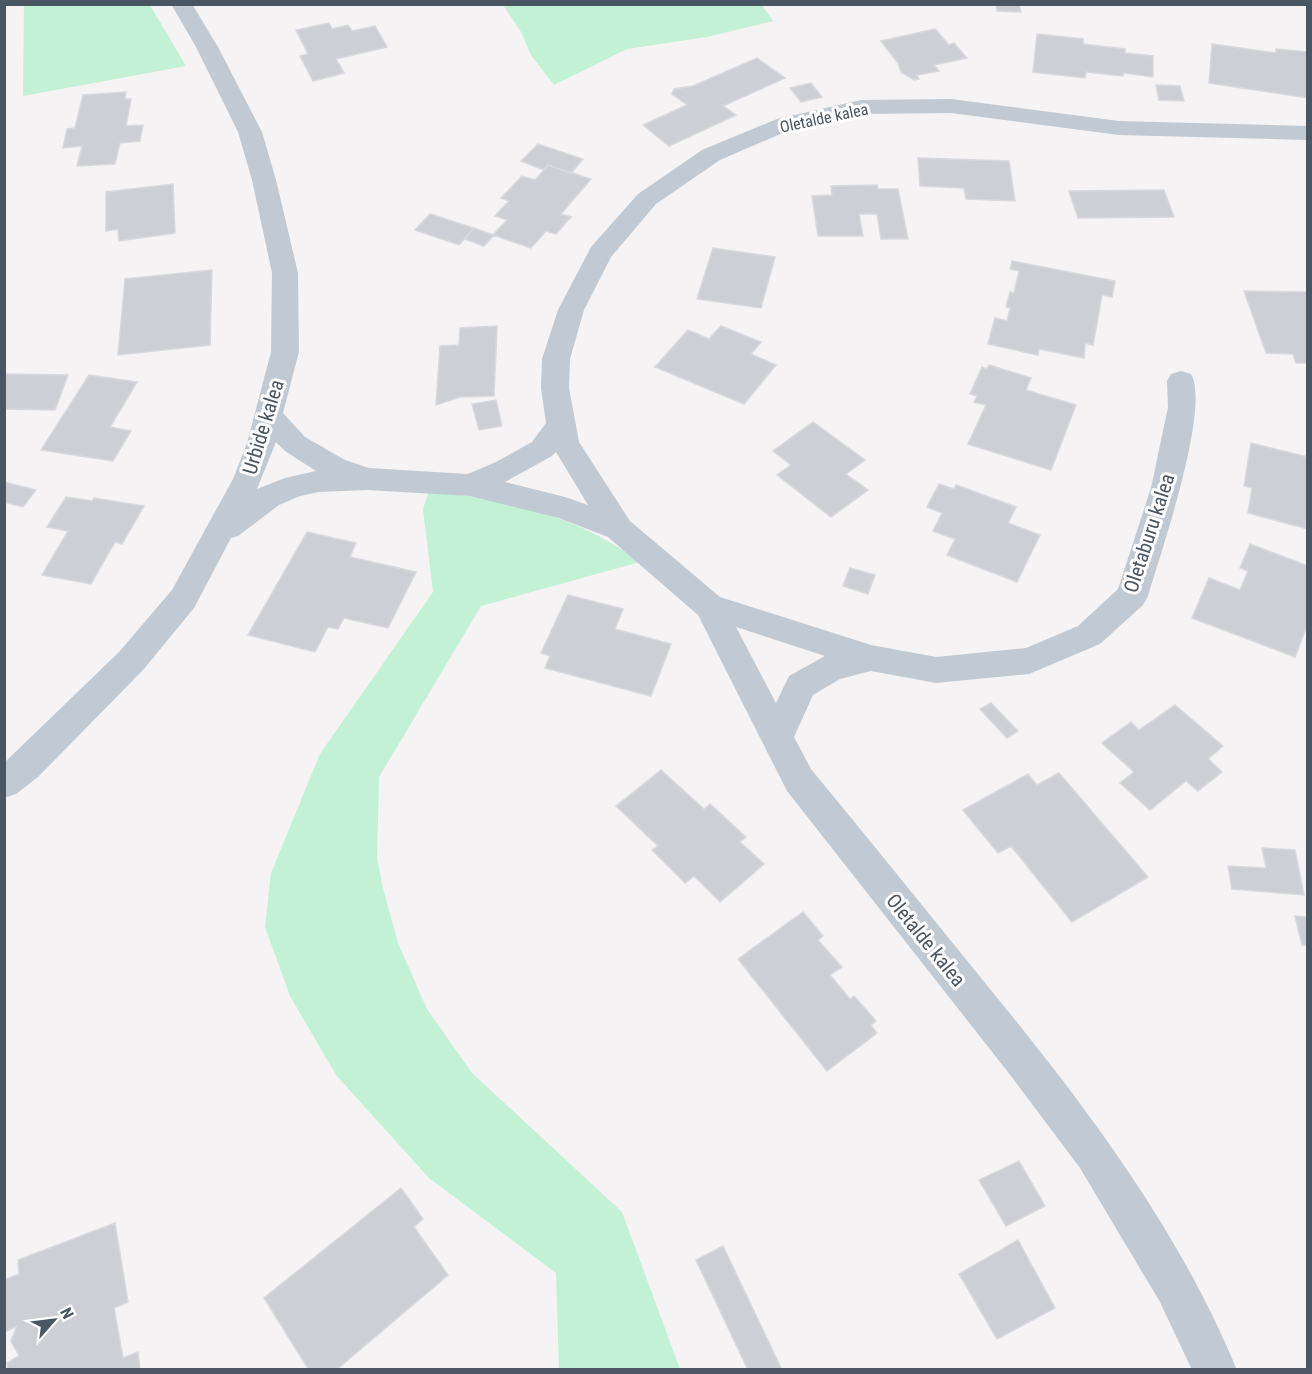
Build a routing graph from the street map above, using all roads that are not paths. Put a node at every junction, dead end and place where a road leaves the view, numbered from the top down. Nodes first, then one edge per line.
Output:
1 (182, 4) edge
2 (1308, 133) edge
3 (1181, 381) dead end
4 (269, 416) junction
5 (560, 425) junction
6 (310, 453) junction
7 (253, 465) junction
8 (367, 479) junction
9 (470, 485) junction
10 (295, 486) junction
11 (619, 529) junction
12 (219, 533) junction
13 (709, 606) junction
14 (872, 658) junction
15 (777, 738) junction
16 (4, 783) edge
17 (1215, 1370) edge

1 - 4 street, Urbide kalea
2 - 5 street, Oletalde kalea
3 - 14 street, Oletaburu kalea
4 - 6 street
4 - 7 street, Urbide kalea
5 - 9 street, Oletalde kalea
5 - 11 street, Oletalde kalea
6 - 7 street
6 - 8 street
7 - 10 street
7 - 12 street, Urbide kalea
8 - 9 street, Oletalde kalea
8 - 10 street
9 - 11 street, Oletalde kalea
10 - 12 street
11 - 13 street, Oletalde kalea
12 - 16 street, Urbide kalea
13 - 14 street, Oletaburu kalea
13 - 15 street, Oletalde kalea
14 - 15 street
15 - 17 street, Oletalde kalea

